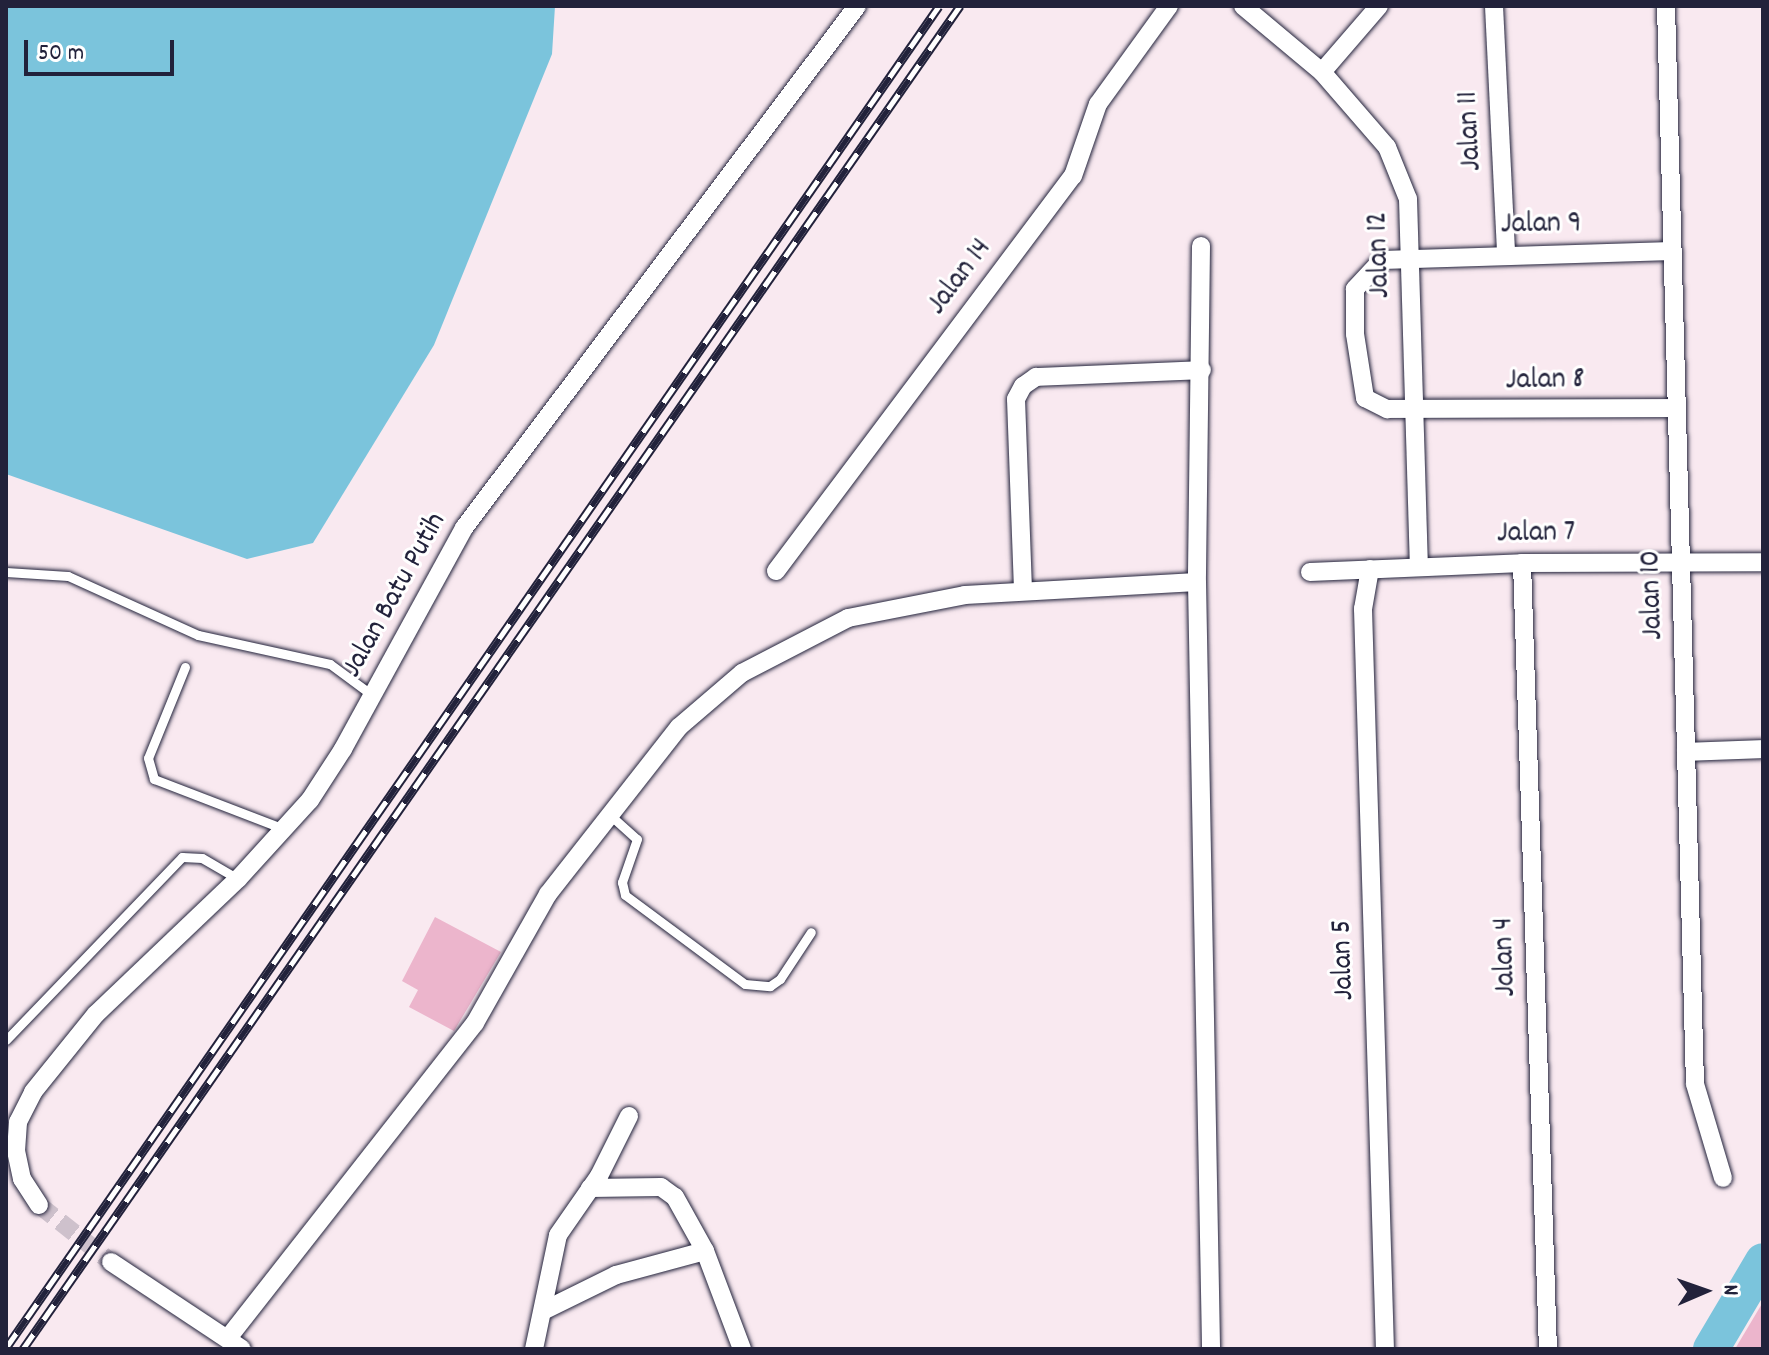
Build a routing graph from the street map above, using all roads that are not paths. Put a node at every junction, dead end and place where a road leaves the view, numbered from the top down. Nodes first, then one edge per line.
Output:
1 (857, 6) edge
2 (1169, 6) edge
3 (1243, 6) edge
4 (1379, 6) edge
5 (1494, 6) edge
6 (1666, 6) edge
7 (1322, 72) junction
8 (1201, 246) dead end
9 (1672, 251) junction
10 (1506, 254) junction
11 (1410, 256) junction
12 (1202, 370) junction
13 (1677, 408) junction
14 (1414, 412) junction
15 (1681, 562) junction
16 (1763, 562) edge
17 (1522, 563) junction
18 (1419, 567) junction
19 (1370, 569) junction
20 (776, 571) dead end
21 (6, 572) edge
22 (1310, 572) dead end
23 (1197, 582) junction
24 (1023, 590) junction
25 (185, 667) dead end
26 (372, 695) junction
27 (1763, 749) edge
28 (1686, 752) junction
29 (610, 815) junction
30 (284, 829) junction
31 (238, 879) junction
32 (811, 932) dead end
33 (6, 1040) edge
34 (629, 1116) dead end
35 (1723, 1178) dead end
36 (590, 1188) junction
37 (39, 1205) tunnel mouth
38 (705, 1251) junction
39 (111, 1262) tunnel mouth
40 (545, 1310) junction
41 (235, 1344) edge
42 (534, 1349) edge
43 (742, 1349) edge
44 (1211, 1349) edge
45 (1385, 1349) edge
46 (1548, 1349) edge

1 - 26 street, Jalan Batu Putih
2 - 20 street, Jalan 14
3 - 7 street, Jalan 12
4 - 7 street
5 - 10 street, Jalan 11
6 - 9 street, Jalan 10
7 - 11 street, Jalan 12
8 - 12 street
9 - 10 street, Jalan 9
9 - 13 street, Jalan 10
10 - 11 street, Jalan 9
11 - 14 street, Jalan 12
11 - 14 street, Jalan 9
12 - 23 street
12 - 24 street
13 - 14 street, Jalan 8
13 - 15 street, Jalan 10
14 - 18 street, Jalan 12
15 - 16 street, Jalan 7
15 - 17 street, Jalan 7
15 - 28 street, Jalan 10
17 - 18 street, Jalan 7
17 - 46 street, Jalan 4
18 - 19 street, Jalan 7
19 - 22 street, Jalan 7
19 - 45 street, Jalan 5
21 - 26 lane
23 - 24 street
23 - 44 street
24 - 29 street
25 - 30 lane
26 - 30 street, Jalan Batu Putih
27 - 28 street
28 - 35 street, Jalan 10
29 - 32 lane
29 - 41 street
30 - 31 street, Jalan Batu Putih
31 - 33 lane
31 - 37 street, Jalan Batu Putih
34 - 36 street
36 - 38 street
36 - 40 street
38 - 40 street
38 - 43 street
39 - 41 street
40 - 42 street

